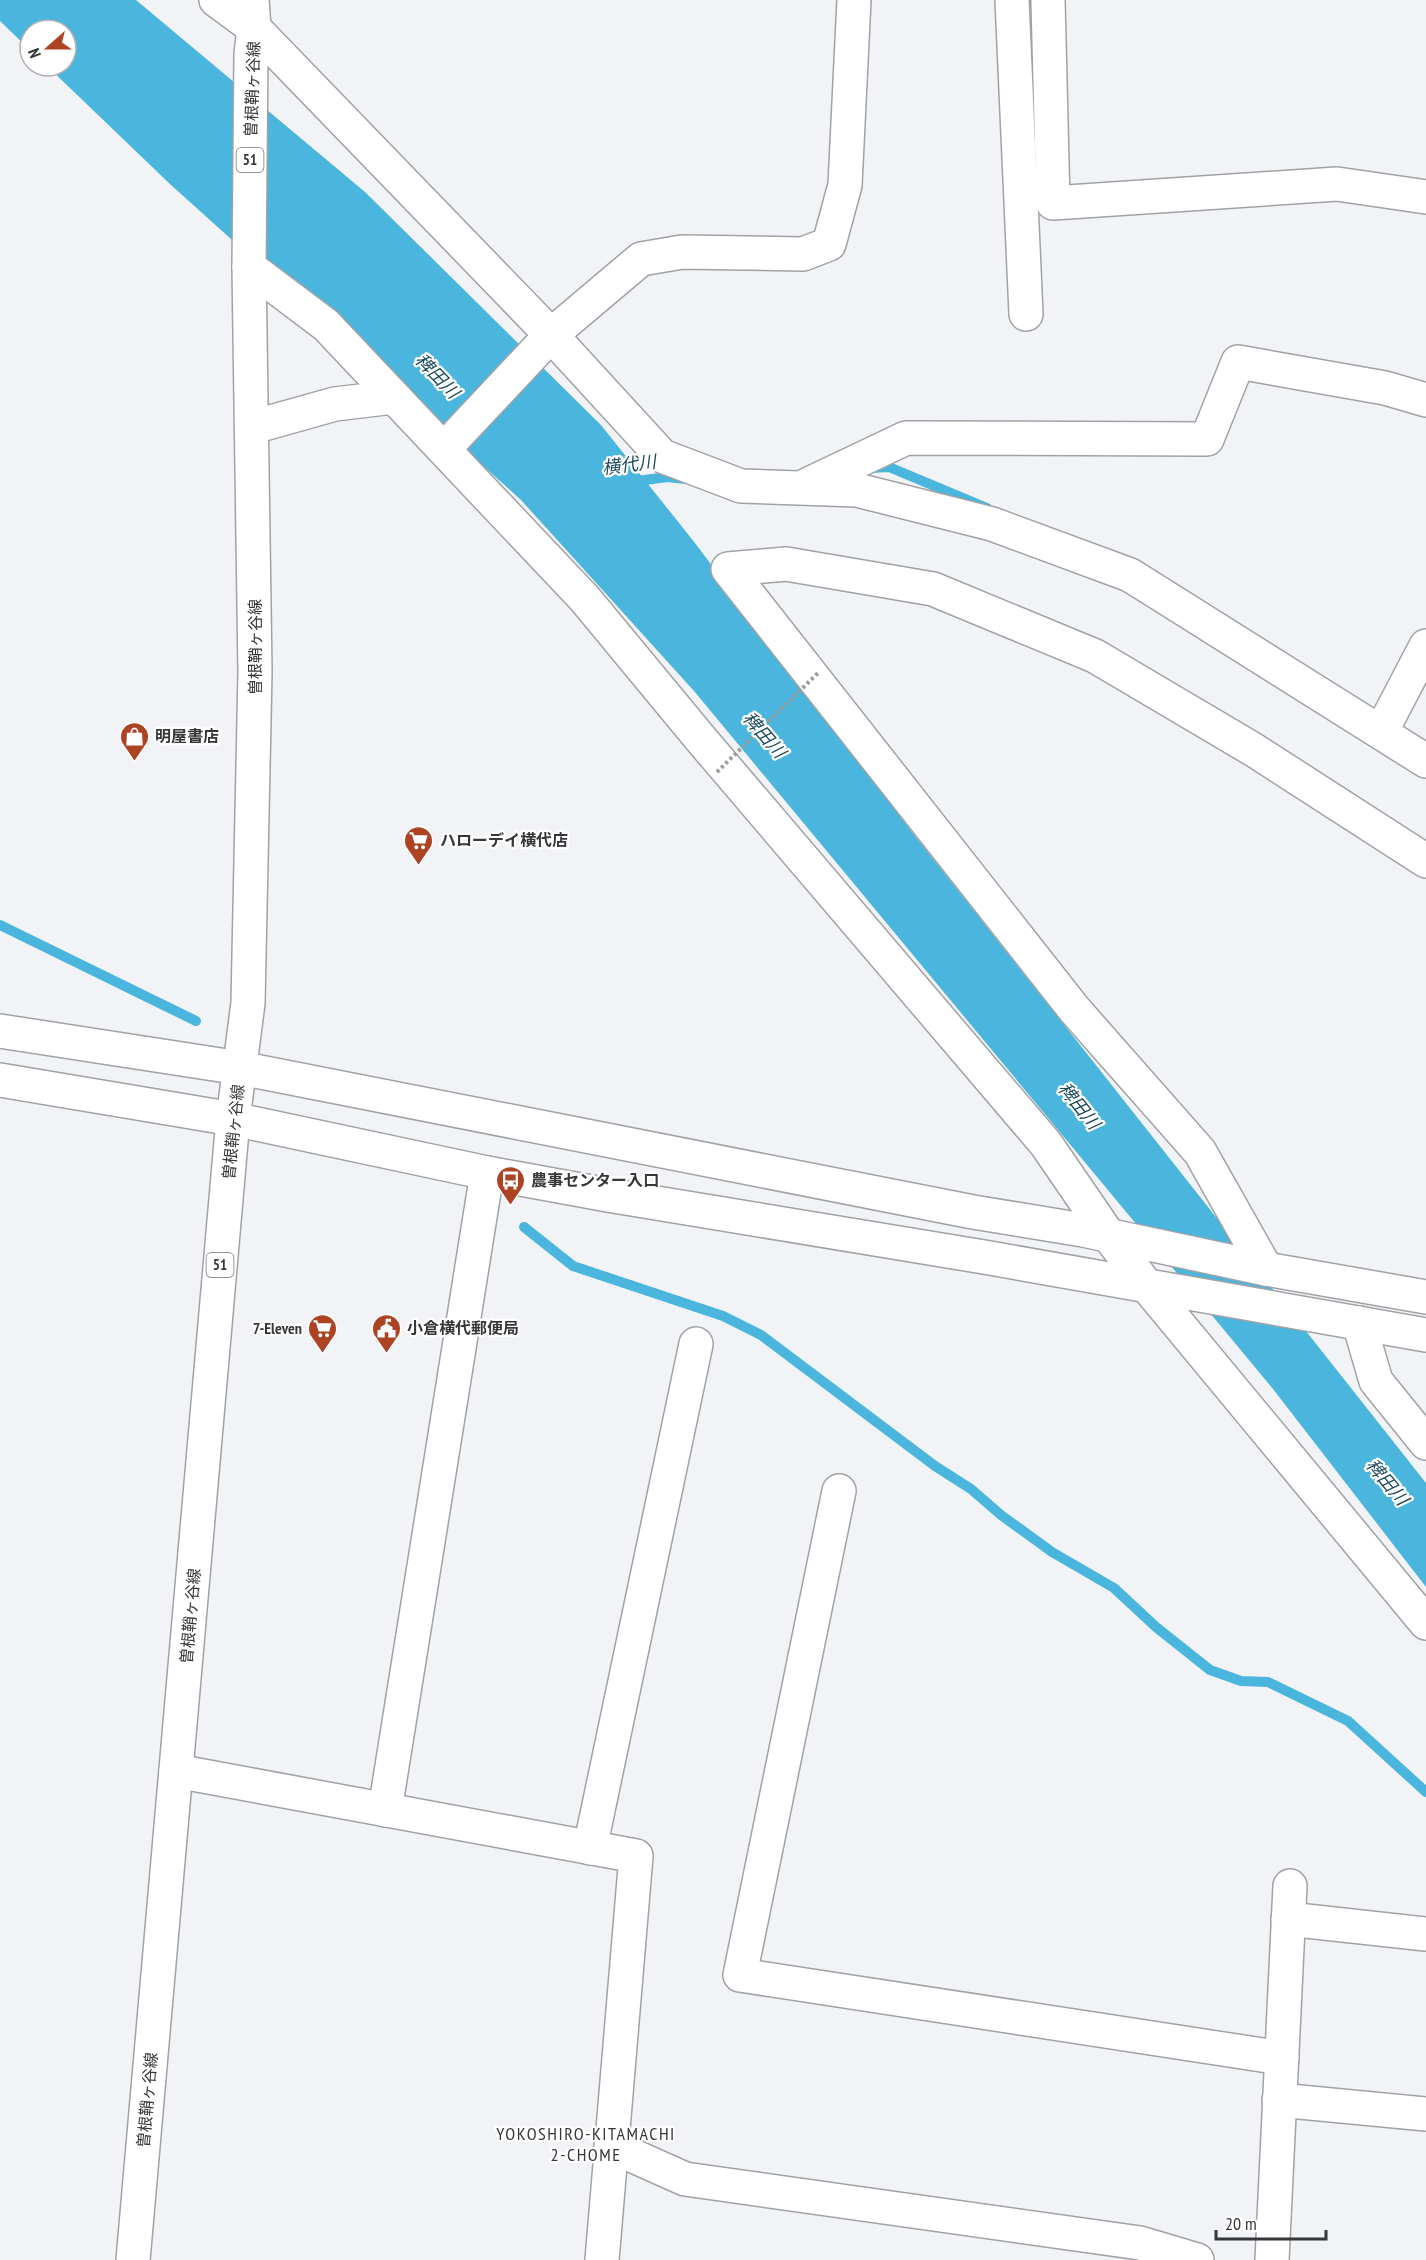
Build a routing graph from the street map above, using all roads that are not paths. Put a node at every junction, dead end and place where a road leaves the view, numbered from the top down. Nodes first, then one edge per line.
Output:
1 (216, 0) edge
2 (854, 0) edge
3 (1012, 0) edge
4 (1048, 0) edge
5 (252, 27) edge
6 (1426, 197) edge
7 (249, 267) junction
8 (1026, 314) dead end
9 (546, 341) junction
10 (394, 397) junction
11 (1426, 400) edge
12 (253, 427) junction
13 (444, 449) junction
14 (801, 488) junction
15 (1426, 646) edge
16 (1381, 732) junction
17 (1426, 761) edge
18 (1426, 861) edge
19 (0, 1031) edge
20 (240, 1068) junction
21 (0, 1080) edge
22 (233, 1119) junction
23 (486, 1173) junction
24 (1096, 1233) junction
25 (1277, 1271) junction
26 (1146, 1285) junction
27 (1426, 1298) edge
28 (1359, 1323) junction
29 (1426, 1335) edge
30 (696, 1344) dead end
31 (1426, 1443) edge
32 (839, 1491) dead end
33 (1426, 1623) edge
34 (176, 1771) junction
35 (385, 1810) junction
36 (590, 1848) junction
37 (1290, 1886) dead end
38 (1288, 1919) junction
39 (1426, 1935) edge
40 (1282, 2058) junction
41 (1279, 2100) junction
42 (1426, 2114) edge
43 (611, 2146) junction
44 (133, 2260) edge
45 (602, 2260) edge
46 (1197, 2260) edge
47 (1272, 2260) edge

1 - 5 street
2 - 9 street
3 - 8 street
4 - 6 street
5 - 7 street, 曽根鞘ヶ谷線 / 51
5 - 9 street
7 - 10 street
7 - 12 street, 曽根鞘ヶ谷線 / 51
9 - 13 street
9 - 14 street
10 - 12 street
10 - 13 street
11 - 14 street
12 - 20 street, 曽根鞘ヶ谷線 / 51
13 - 24 street
14 - 16 street
15 - 16 street
16 - 17 street
18 - 25 street
19 - 20 street
20 - 22 street, 曽根鞘ヶ谷線 / 51
20 - 24 street
21 - 22 street
22 - 23 street
22 - 34 street, 曽根鞘ヶ谷線 / 51
23 - 26 street
23 - 35 street
24 - 25 street
24 - 26 street
25 - 27 street
26 - 28 street
26 - 33 street
28 - 29 street
28 - 31 street
30 - 36 street
32 - 40 street
34 - 35 street
34 - 44 street, 曽根鞘ヶ谷線 / 51
35 - 36 street
36 - 43 street
37 - 38 street
38 - 39 street
38 - 40 street
40 - 41 street
41 - 42 street
41 - 47 street
43 - 45 street
43 - 46 street

